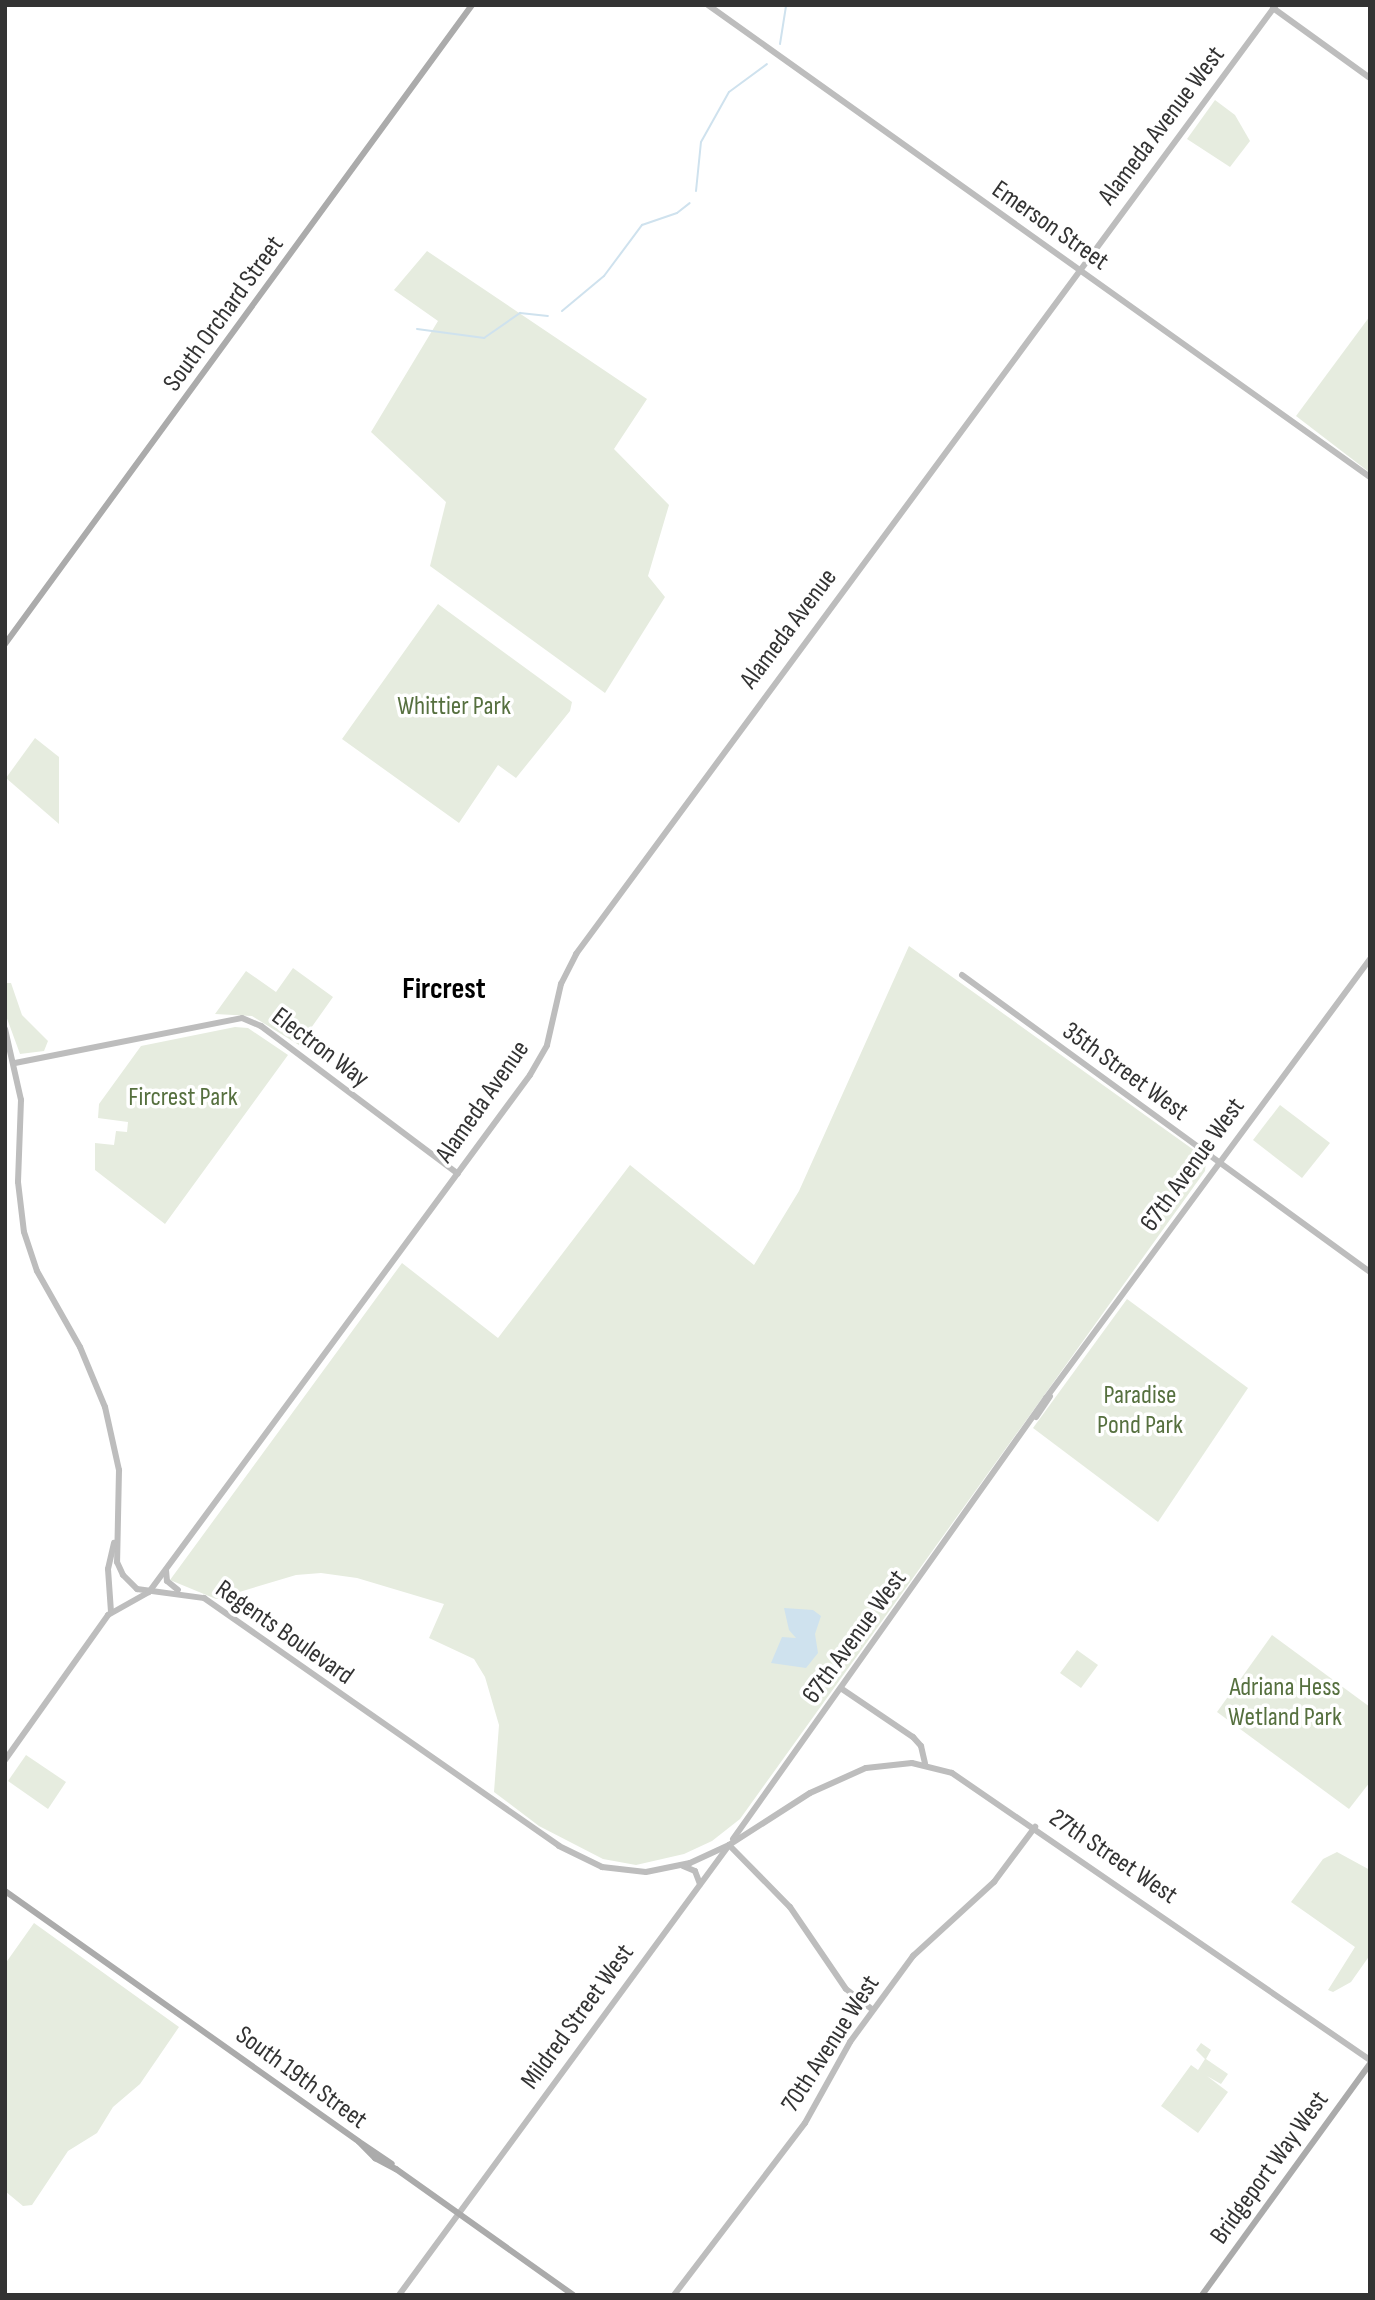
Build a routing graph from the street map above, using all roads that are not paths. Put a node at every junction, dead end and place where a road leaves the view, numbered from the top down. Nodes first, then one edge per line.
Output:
1 (472, 5) edge
2 (708, 5) edge
3 (1274, 7) edge
4 (1370, 78) edge
5 (1079, 270) junction
6 (1370, 477) edge
7 (5, 644) edge
8 (1370, 958) edge
9 (962, 975) dead end
10 (5, 1029) edge
11 (15, 1063) junction
12 (1217, 1163) junction
13 (457, 1174) junction
14 (1370, 1272) edge
15 (120, 1524) junction
16 (166, 1570) junction
17 (149, 1592) junction
18 (184, 1592) junction
19 (110, 1612) junction
20 (842, 1689) junction
21 (5, 1760) edge
22 (925, 1764) junction
23 (1035, 1827) junction
24 (729, 1845) junction
25 (681, 1866) junction
26 (699, 1884) junction
27 (5, 1891) edge
28 (873, 2010) junction
29 (1370, 2062) edge
30 (458, 2213) junction
31 (399, 2295) edge
32 (573, 2295) edge
33 (674, 2295) edge
34 (1202, 2295) edge

1 - 7 main road, South Orchard Street
2 - 5 street, Emerson Street
3 - 4 street
3 - 5 street, Alameda Avenue West
5 - 6 street, Emerson Street
5 - 13 street, Alameda Avenue
8 - 12 street, 67th Avenue West
9 - 12 street, 35th Street West
10 - 11 street
11 - 13 street, Electron Way
11 - 15 street
12 - 14 street, 35th Street West
12 - 20 street, 67th Avenue West
13 - 16 street, Alameda Avenue
15 - 17 street
15 - 19 street
16 - 17 street, Alameda Avenue
16 - 18 street
17 - 18 street, Regents Boulevard
17 - 19 street, Alameda Avenue
18 - 25 street, Regents Boulevard
19 - 21 street, Alameda Avenue
20 - 22 street
20 - 24 street, 67th Avenue West
22 - 23 street, 27th Street West
22 - 24 street, Regents Boulevard
23 - 28 street, 70th Avenue West
23 - 29 street, 27th Street West
24 - 25 street, Regents Boulevard
24 - 26 street, Mildred Street West
24 - 28 street
25 - 26 street
26 - 30 street, Mildred Street West
27 - 30 main road, South 19th Street
28 - 33 street, 70th Avenue West
29 - 34 main road, Bridgeport Way West
30 - 31 street, Mildred Street West
30 - 32 main road, South 19th Street

